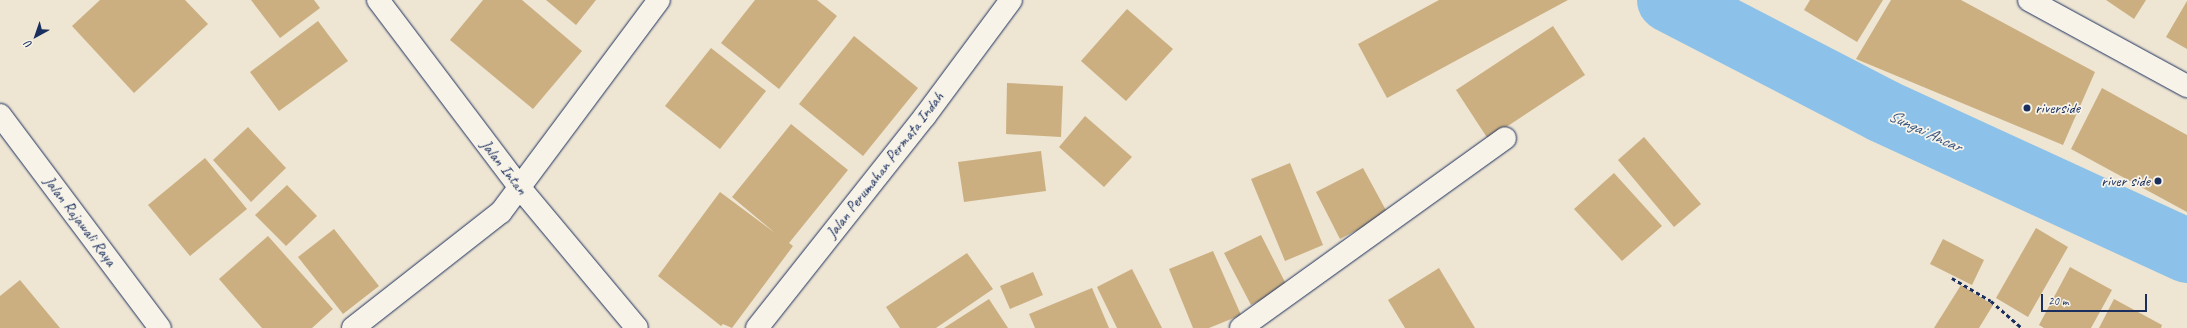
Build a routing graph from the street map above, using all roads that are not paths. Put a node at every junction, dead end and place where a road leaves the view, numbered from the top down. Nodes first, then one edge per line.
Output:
1 (378, 0) edge
2 (659, 0) edge
3 (1010, 0) edge
4 (2029, 0) edge
5 (2187, 86) edge
6 (0, 115) edge
7 (1505, 138) dead end
8 (520, 188) junction
9 (160, 328) edge
10 (353, 328) edge
11 (637, 328) edge
12 (757, 328) edge
13 (1240, 328) edge

1 - 8 street, Jalan Intan
2 - 8 street
3 - 12 street, Jalan Perumahan Permata Indah
4 - 5 street
6 - 9 street, Jalan Rajawali Raya
7 - 13 street
8 - 10 street
8 - 11 street, Jalan Intan

